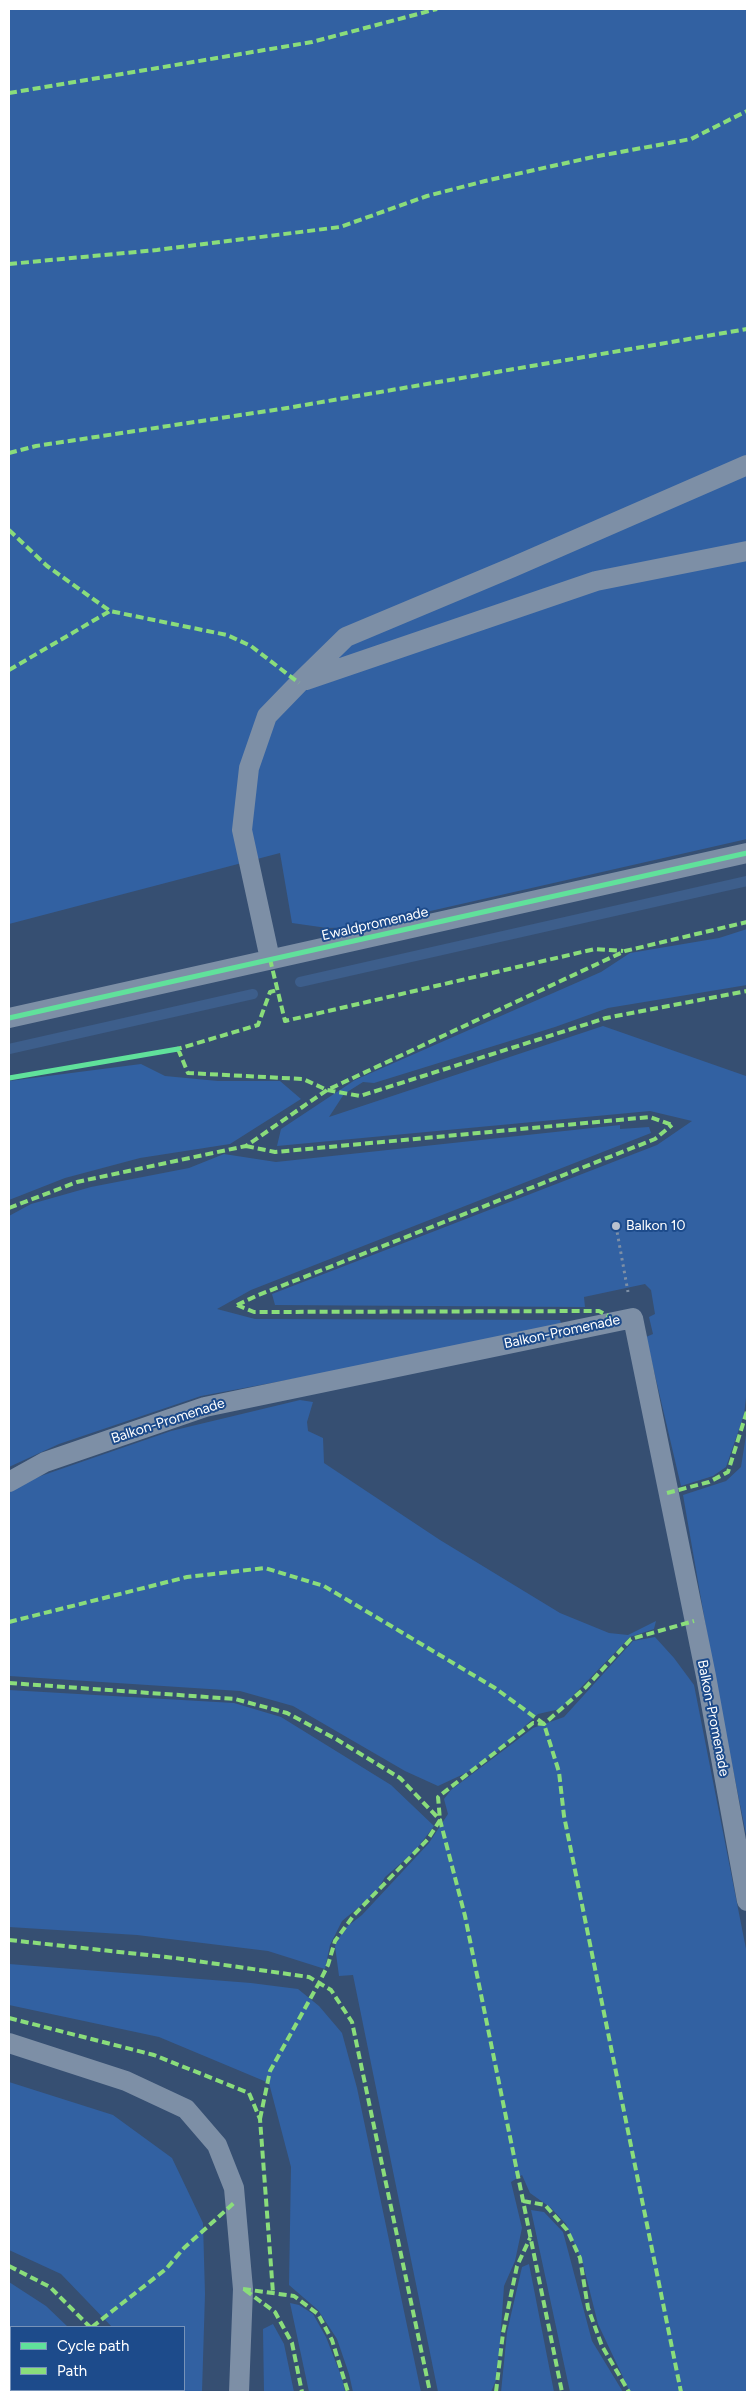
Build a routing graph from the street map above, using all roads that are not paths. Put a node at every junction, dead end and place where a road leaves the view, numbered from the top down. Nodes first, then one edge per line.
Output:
1 (747, 465) edge
2 (747, 551) edge
3 (299, 683) junction
4 (747, 853) edge
5 (270, 959) junction
6 (9, 1018) edge
7 (9, 1482) edge
8 (747, 1901) edge
9 (9, 2043) edge
10 (239, 2392) edge

1 - 3 lane
2 - 3 lane
3 - 5 lane
4 - 5 lane, Ewaldpromenade
5 - 6 lane, Ewaldpromenade
7 - 8 lane, Balkon-Promenade
9 - 10 lane

